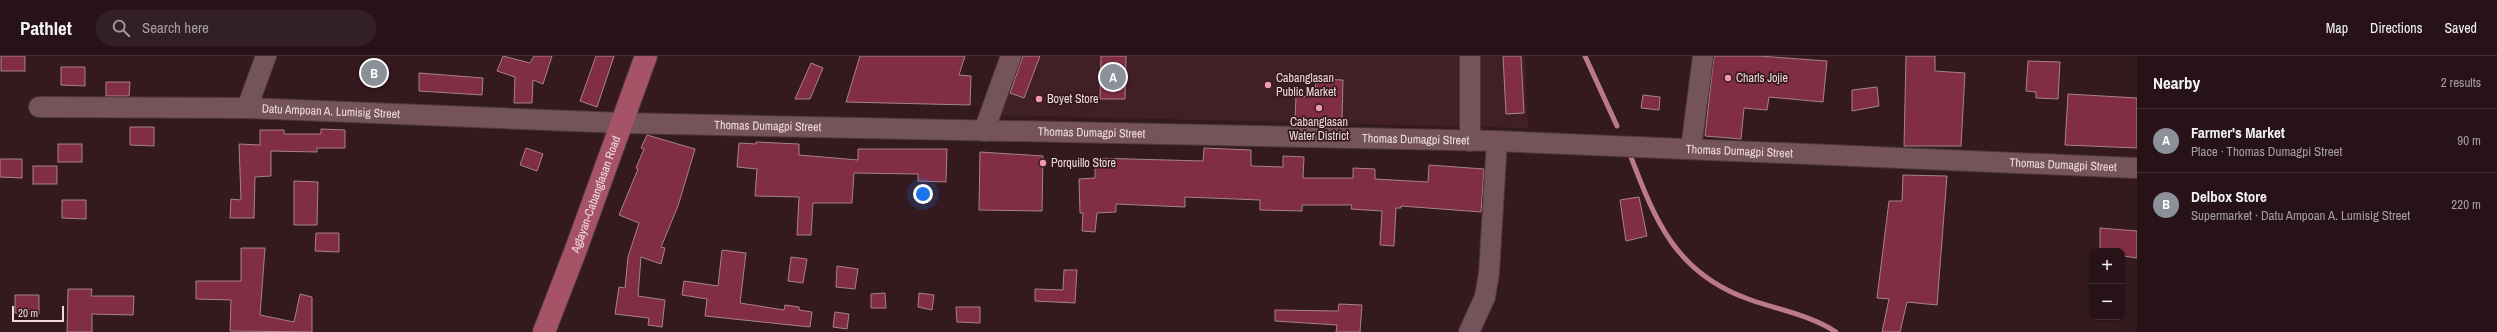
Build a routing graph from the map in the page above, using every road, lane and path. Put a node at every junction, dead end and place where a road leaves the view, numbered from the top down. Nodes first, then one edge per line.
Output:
1 (266, 56) edge
2 (646, 56) edge
3 (1011, 56) edge
4 (1470, 56) edge
5 (1703, 56) edge
6 (39, 107) dead end
7 (247, 108) junction
8 (622, 123) junction
9 (984, 131) junction
10 (1470, 141) junction
11 (1497, 141) junction
12 (1690, 149) junction
13 (2137, 168) edge
14 (544, 332) edge
15 (1469, 332) edge

1 - 7 street
2 - 8 main road, Aglayan-Cabanglasan Road
3 - 9 street
4 - 10 street
5 - 12 street
6 - 7 street, Datu Ampoan A. Lumisig Street
7 - 8 street, Datu Ampoan A. Lumisig Street
8 - 9 street, Thomas Dumagpi Street
8 - 14 main road, Aglayan-Cabanglasan Road
9 - 10 street, Thomas Dumagpi Street
10 - 11 street, Thomas Dumagpi Street
11 - 12 street, Thomas Dumagpi Street
11 - 15 street
12 - 13 street, Thomas Dumagpi Street

